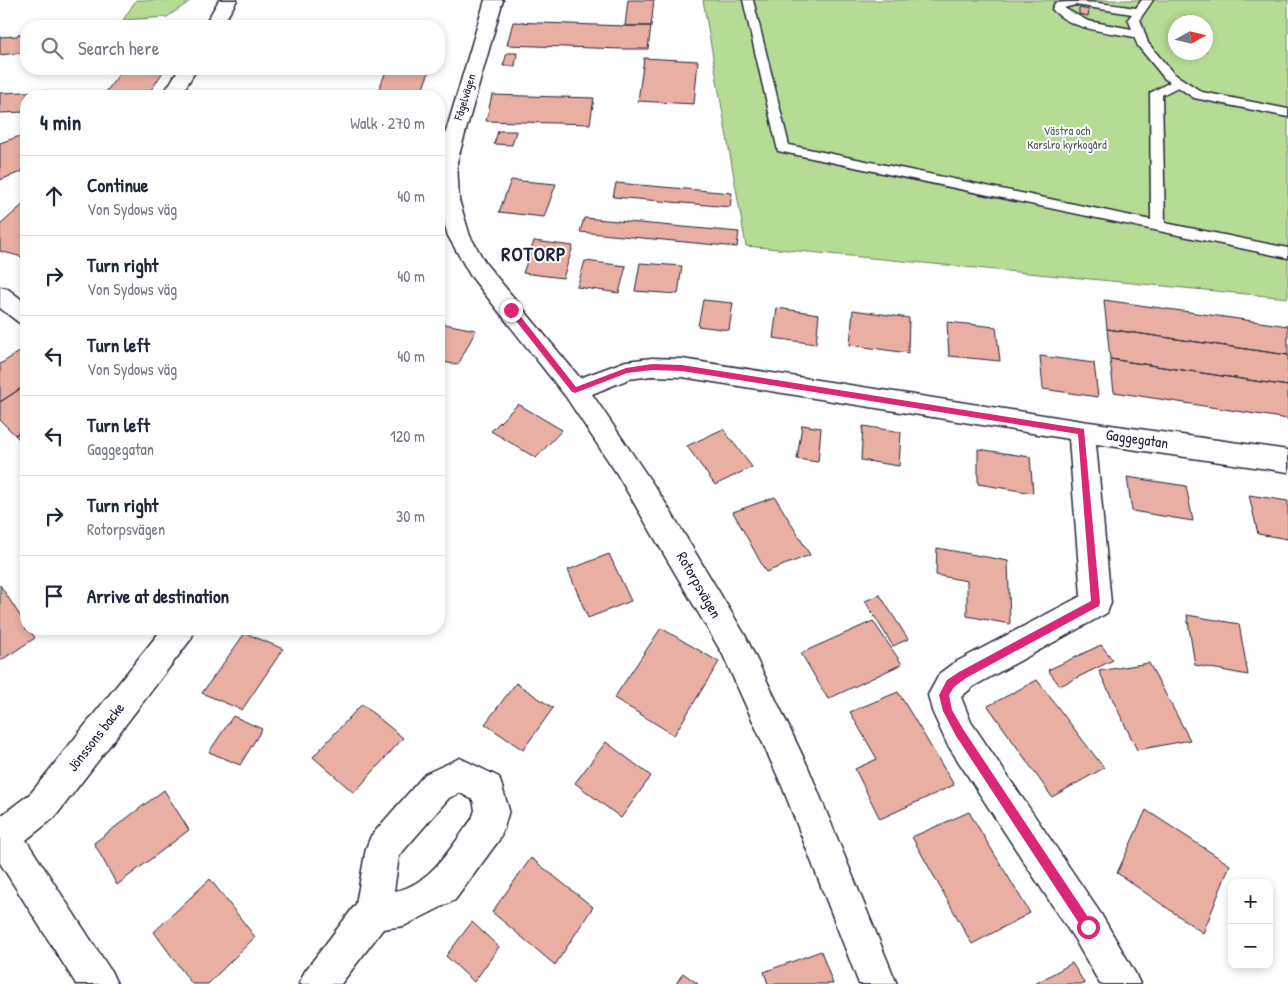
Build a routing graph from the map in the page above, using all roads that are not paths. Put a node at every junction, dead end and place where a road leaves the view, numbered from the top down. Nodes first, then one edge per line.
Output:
1 (228, 0) edge
2 (494, 0) edge
3 (748, 0) edge
4 (1148, 0) edge
5 (1139, 12) junction
6 (216, 20) edge
7 (1139, 34) junction
8 (184, 75) edge
9 (1179, 82) junction
10 (175, 90) edge
11 (1288, 113) edge
12 (1158, 225) junction
13 (447, 226) edge
14 (1288, 253) edge
15 (0, 295) edge
16 (20, 311) edge
17 (575, 390) junction
18 (1082, 432) junction
19 (1288, 461) edge
20 (175, 635) edge
21 (1, 834) edge
22 (373, 912) dead end
23 (98, 984) edge
24 (318, 984) edge
25 (878, 984) edge
26 (1121, 984) edge

1 - 6 street
2 - 13 street, Fågelvägen
3 - 12 lane
4 - 5 lane
5 - 7 lane
5 - 7 lane
7 - 9 lane
8 - 10 street
9 - 11 lane
9 - 12 lane
12 - 14 lane
13 - 17 street, Rotorpsvägen
15 - 16 street
17 - 18 street, Gaggegatan
17 - 25 street, Rotorpsvägen
18 - 19 street, Gaggegatan
18 - 26 street
20 - 21 street, Jönssons backe
21 - 23 street
22 - 24 street

